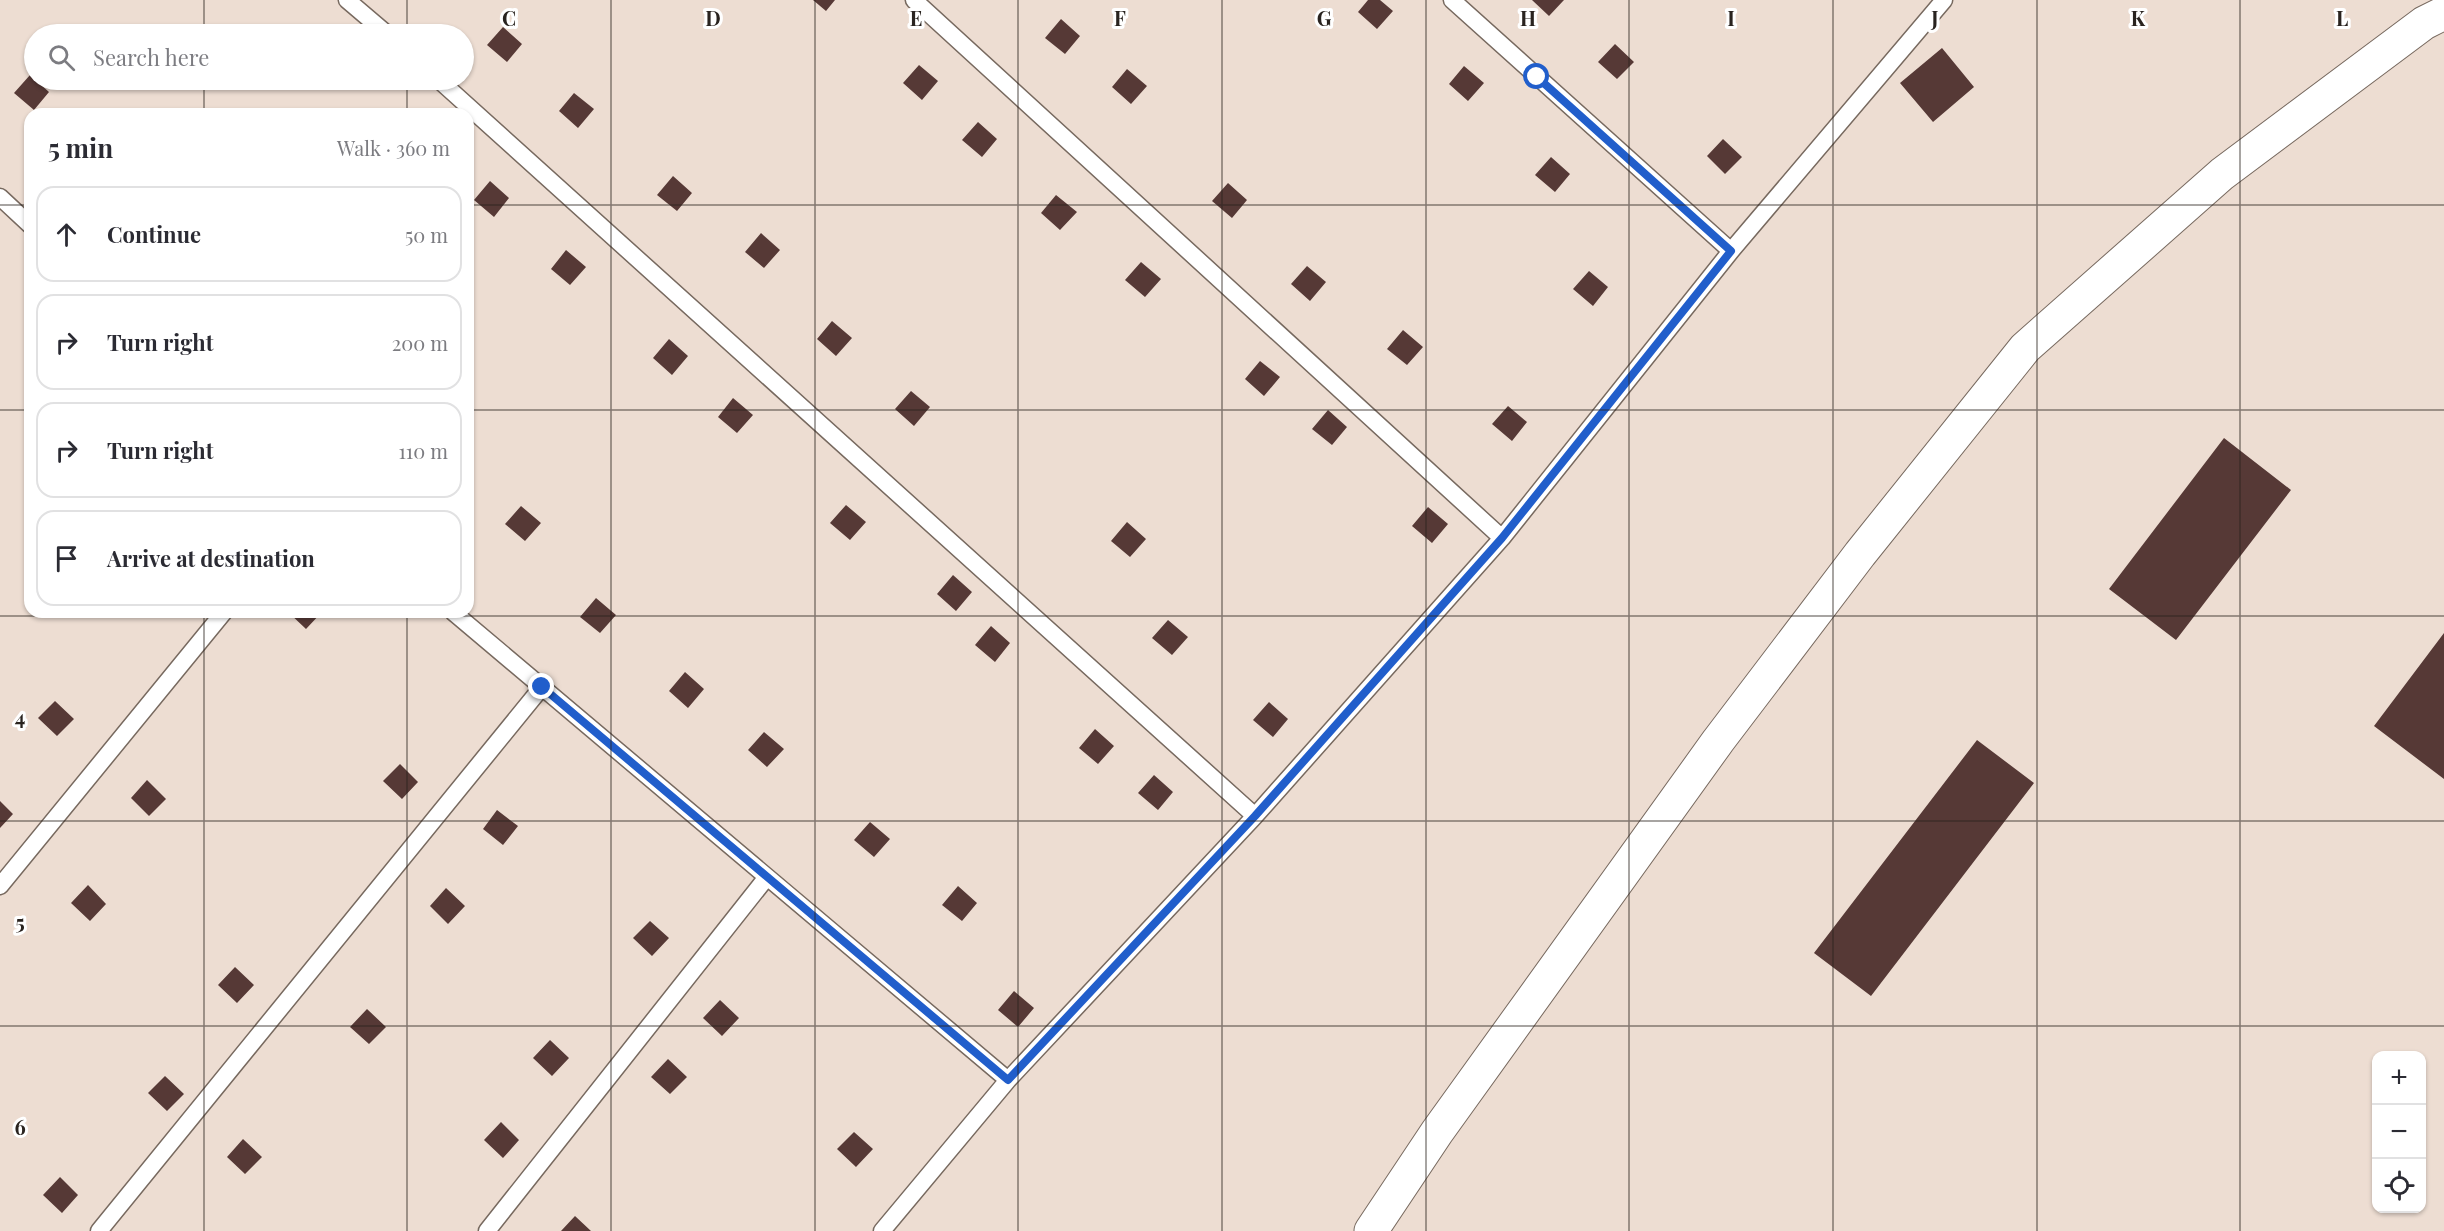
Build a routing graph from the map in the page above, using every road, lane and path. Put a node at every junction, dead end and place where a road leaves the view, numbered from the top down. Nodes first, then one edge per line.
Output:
1 (347, 0) edge
2 (914, 0) edge
3 (1452, 0) edge
4 (1944, 0) edge
5 (2444, 13) edge
6 (375, 24) edge
7 (450, 90) edge
8 (470, 108) edge
9 (474, 112) edge
10 (0, 197) edge
11 (24, 219) edge
12 (1731, 251) junction
13 (1502, 538) junction
14 (219, 618) edge
15 (460, 618) edge
16 (542, 687) junction
17 (1255, 816) junction
18 (767, 877) junction
19 (0, 886) edge
20 (1008, 1080) junction
21 (99, 1231) edge
22 (487, 1231) edge
23 (882, 1231) edge
24 (1371, 1231) edge

1 - 6 lane
2 - 13 lane
3 - 12 lane
4 - 12 lane
5 - 24 street
7 - 8 lane
9 - 17 lane
10 - 11 lane
12 - 13 lane
13 - 17 lane
14 - 19 lane
15 - 16 lane
16 - 18 lane
16 - 21 lane
17 - 20 lane
18 - 20 lane
18 - 22 lane
20 - 23 lane

